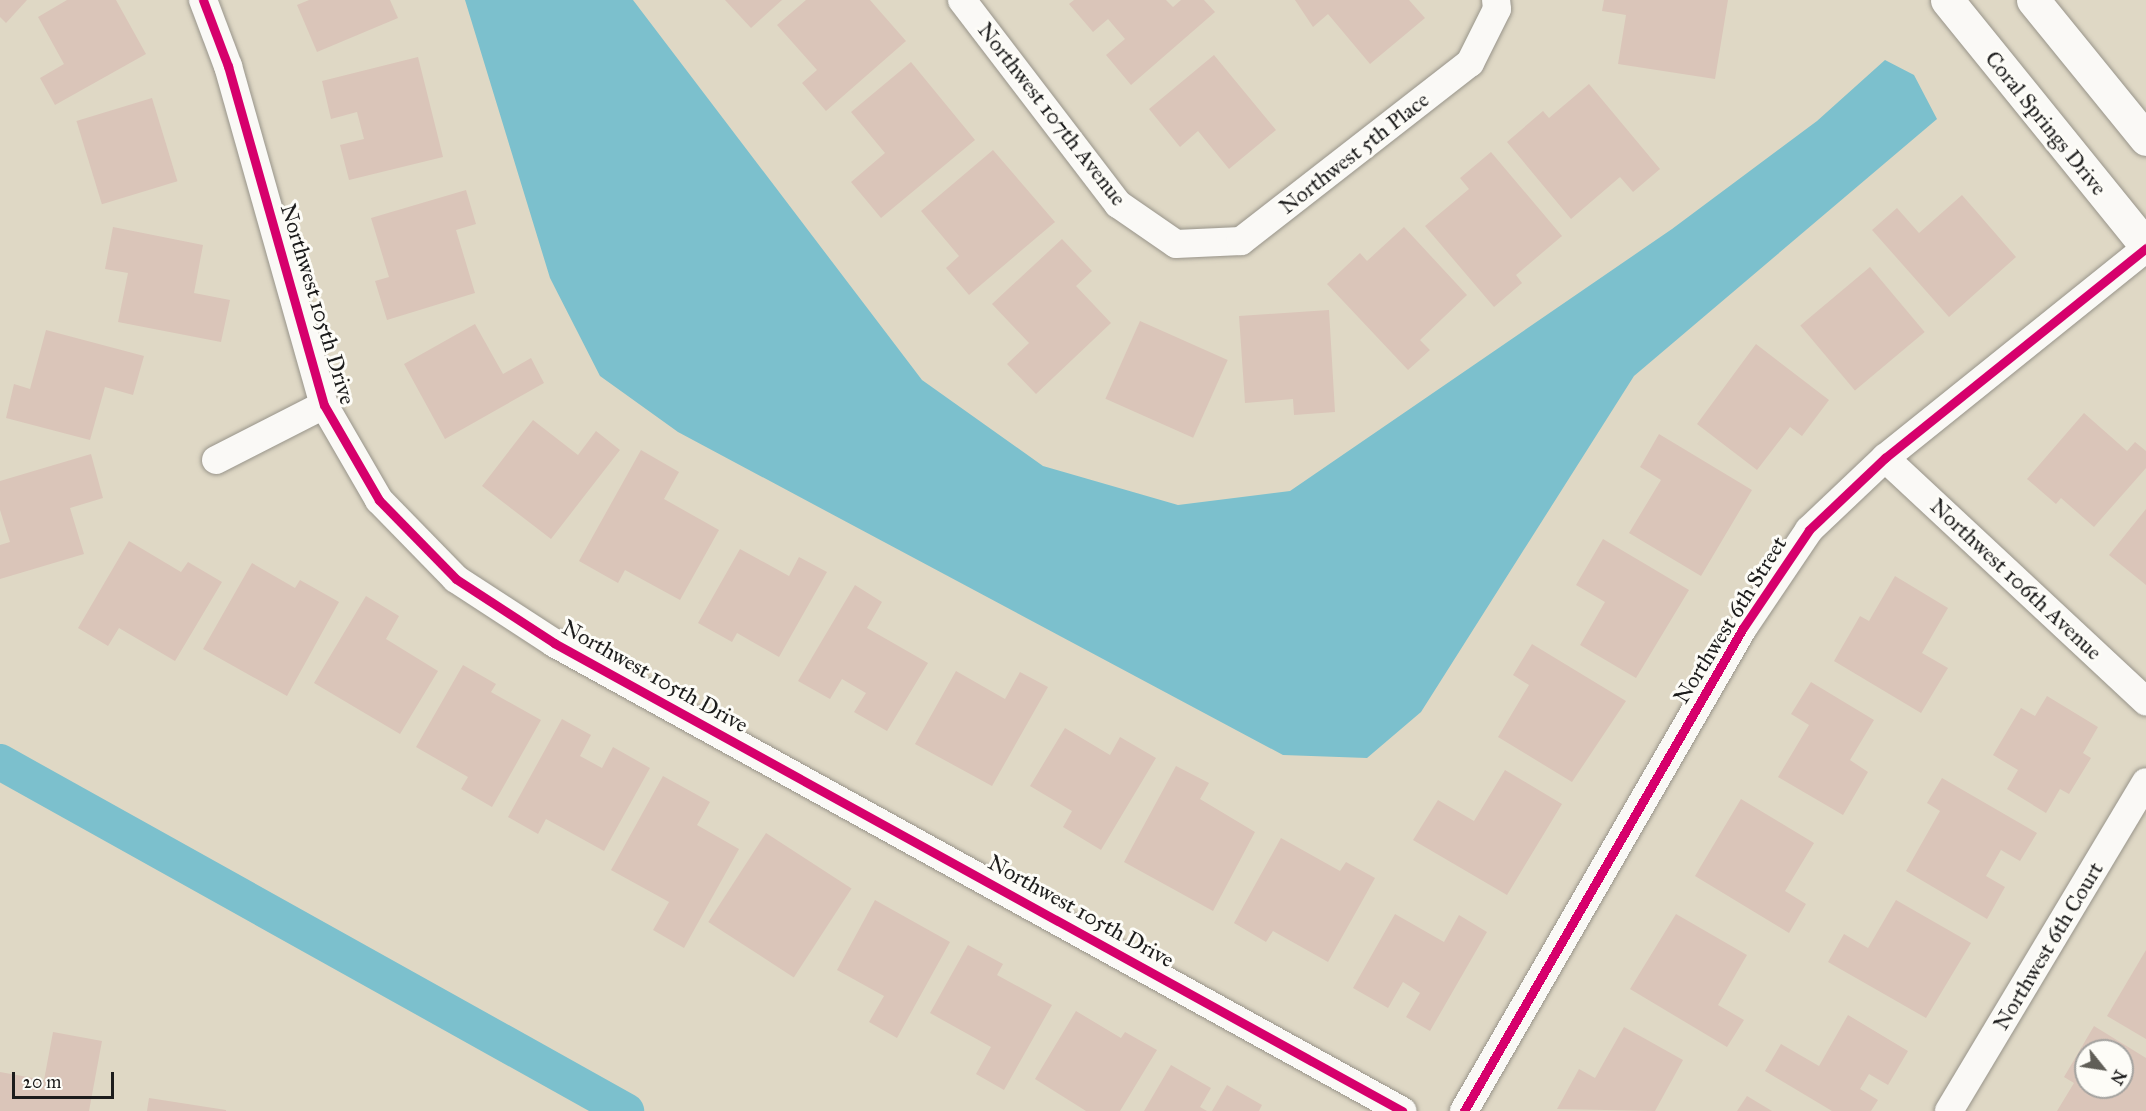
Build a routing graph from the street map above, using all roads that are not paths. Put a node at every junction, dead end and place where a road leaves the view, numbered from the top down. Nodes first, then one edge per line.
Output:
1 (203, 0) edge
2 (962, 0) edge
3 (1947, 0) edge
4 (2034, 0) edge
5 (1497, 5) edge
6 (2146, 139) edge
7 (1176, 244) joint
8 (2146, 247) edge
9 (324, 405) junction
10 (1885, 458) junction
11 (216, 460) dead end
12 (2146, 701) edge
13 (2146, 782) edge
14 (1402, 1111) edge
15 (1464, 1111) edge
16 (1949, 1111) edge

1 - 9 street, Northwest 105th Drive
2 - 7 street, Northwest 107th Avenue
3 - 8 main road, Coral Springs Drive
4 - 6 main road
5 - 7 street, Northwest 5th Place
8 - 10 street, Northwest 6th Street
9 - 11 street
9 - 14 street, Northwest 105th Drive
10 - 12 street, Northwest 106th Avenue
10 - 15 street, Northwest 6th Street
13 - 16 street, Northwest 6th Court

